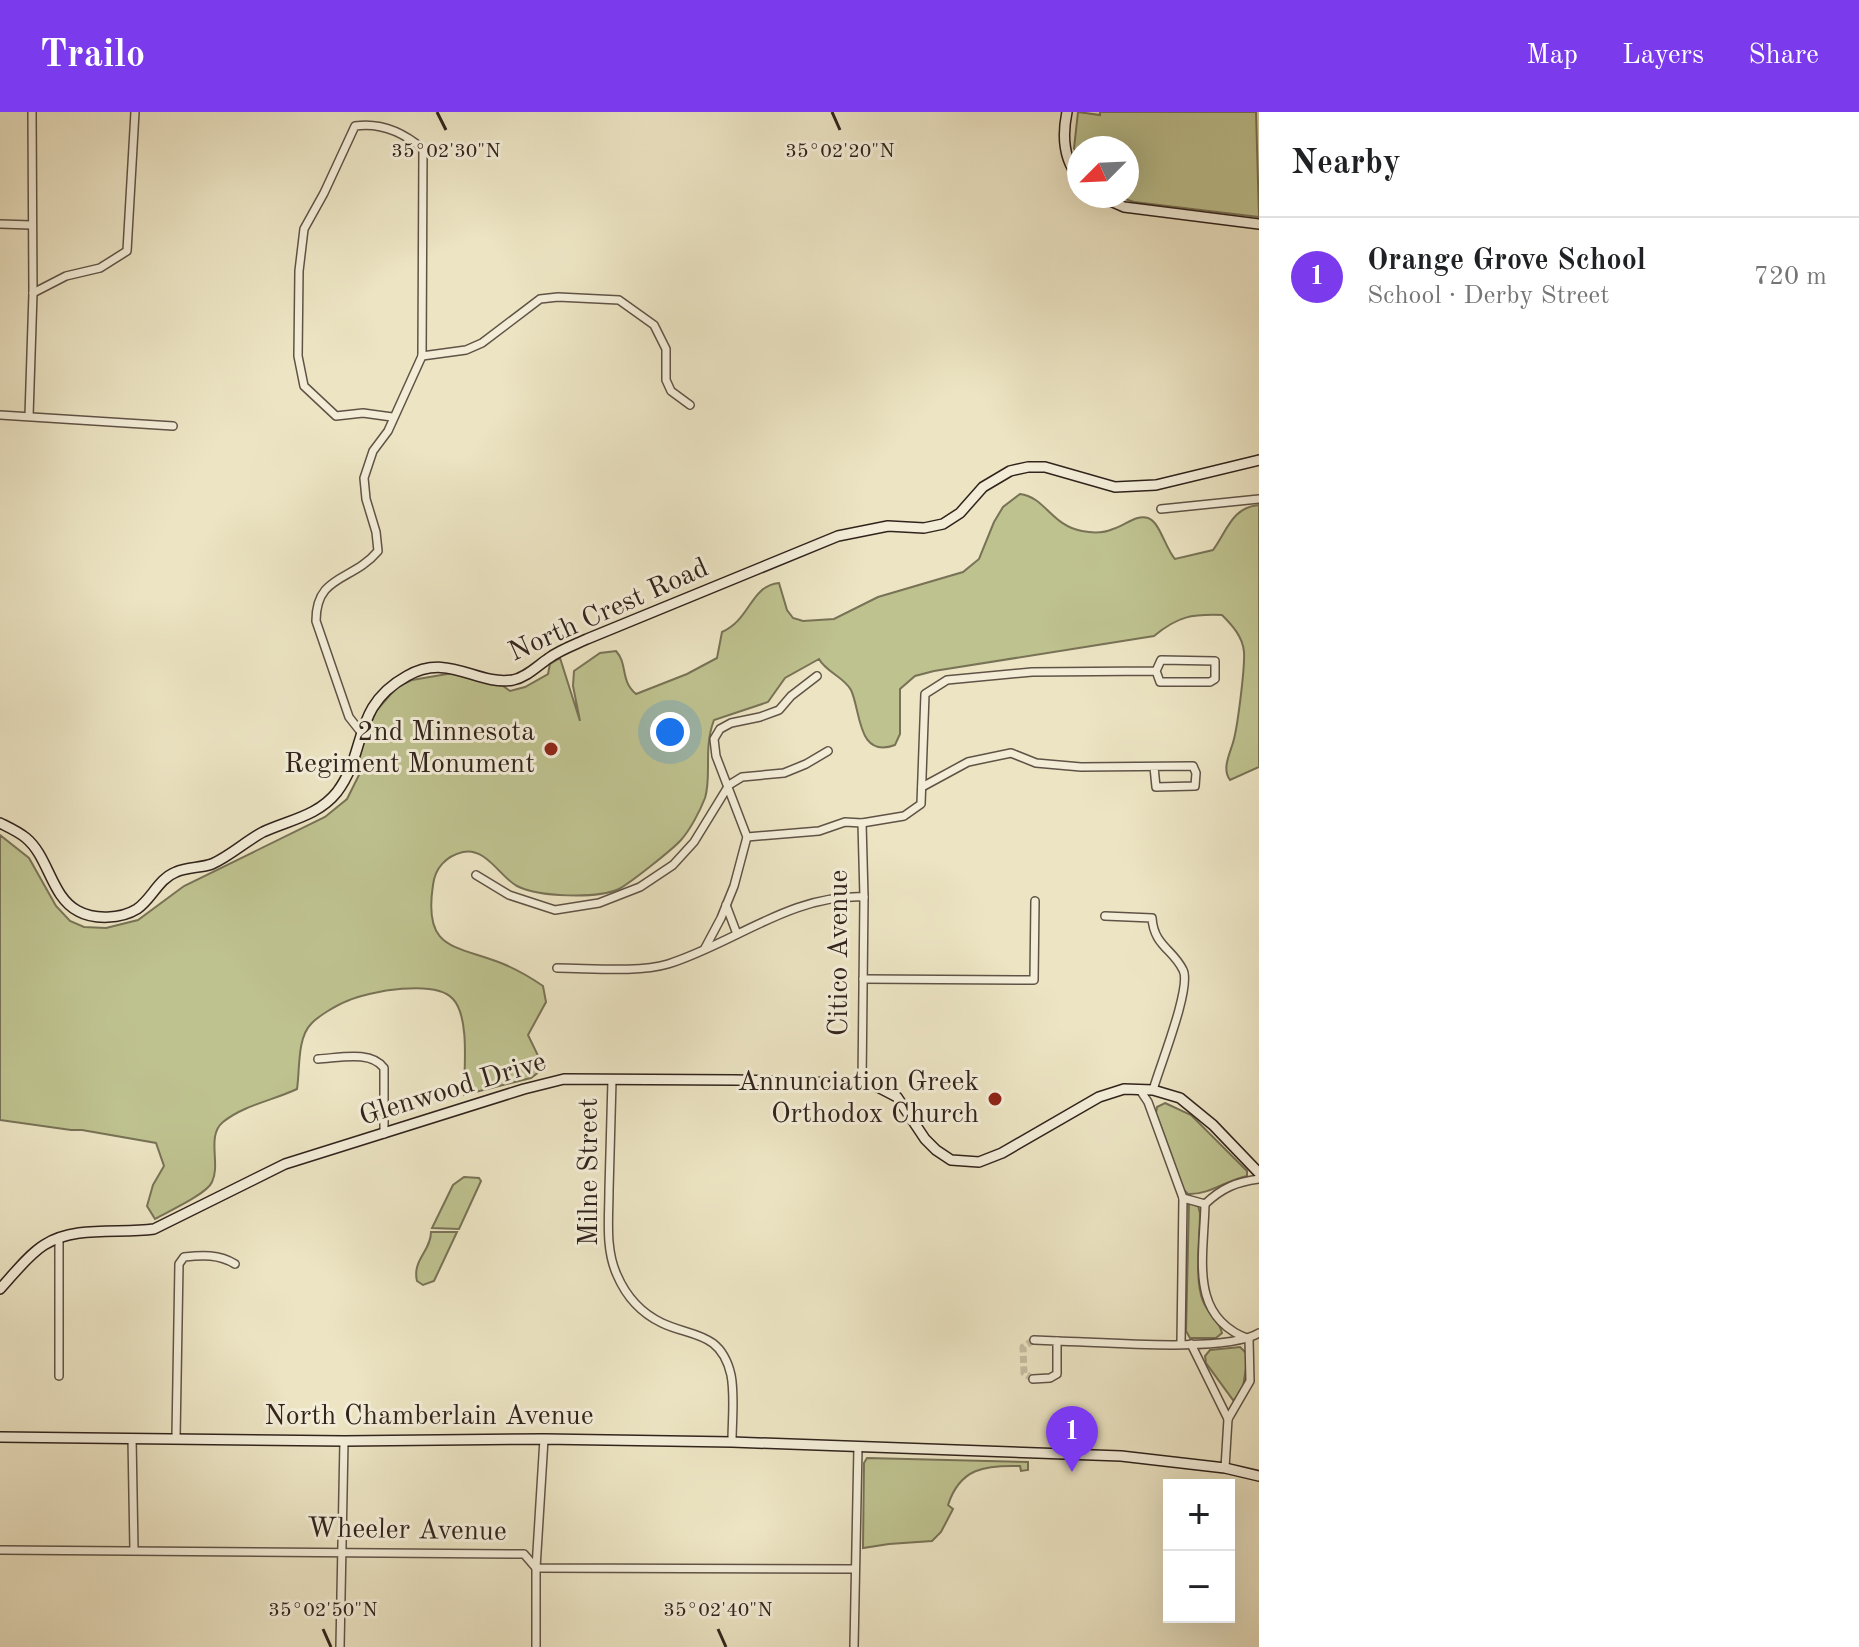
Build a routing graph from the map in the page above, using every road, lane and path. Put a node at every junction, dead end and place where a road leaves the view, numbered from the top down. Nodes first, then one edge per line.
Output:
1 (32, 112) edge
2 (135, 112) edge
3 (1067, 112) edge
4 (1067, 157) edge
5 (1132, 208) edge
6 (0, 224) edge
7 (1259, 224) edge
8 (31, 225) junction
9 (33, 293) junction
10 (422, 356) junction
11 (690, 405) dead end
12 (0, 415) edge
13 (29, 416) junction
14 (392, 417) junction
15 (173, 426) dead end
16 (1259, 460) edge
17 (1259, 499) edge
18 (1161, 509) dead end
19 (1156, 671) junction
20 (817, 676) dead end
21 (360, 731) junction
22 (828, 751) dead end
23 (1154, 767) junction
24 (729, 785) junction
25 (922, 787) junction
26 (0, 823) edge
27 (862, 823) junction
28 (747, 837) junction
29 (476, 875) dead end
30 (864, 897) junction
31 (1035, 901) dead end
32 (726, 905) junction
33 (1105, 916) dead end
34 (737, 934) junction
35 (705, 948) junction
36 (557, 968) dead end
37 (863, 979) junction
38 (318, 1059) dead end
39 (612, 1080) junction
40 (862, 1083) junction
41 (1140, 1090) junction
42 (1153, 1090) junction
43 (384, 1134) junction
44 (1259, 1176) edge
45 (1183, 1198) junction
46 (1205, 1204) junction
47 (59, 1238) junction
48 (235, 1264) dead end
49 (0, 1289) edge
50 (1259, 1333) edge
51 (1249, 1339) junction
52 (1034, 1340) dead end
53 (1057, 1341) junction
54 (1181, 1343) junction
55 (1191, 1344) junction
56 (59, 1376) dead end
57 (1033, 1379) dead end
58 (1228, 1419) junction
59 (0, 1437) edge
60 (176, 1437) junction
61 (132, 1438) junction
62 (544, 1439) junction
63 (344, 1441) junction
64 (732, 1442) junction
65 (858, 1447) junction
66 (1225, 1468) junction
67 (1259, 1476) edge
68 (0, 1550) edge
69 (134, 1550) junction
70 (342, 1551) junction
71 (536, 1568) junction
72 (855, 1569) junction
73 (340, 1647) edge
74 (536, 1647) edge
75 (854, 1647) edge

1 - 8 street
2 - 9 street
3 - 4 street
5 - 7 street
6 - 8 street
8 - 9 street
9 - 13 street
10 - 11 street
10 - 14 street
10 - 14 street
12 - 13 street
13 - 15 street
14 - 21 street
16 - 21 street, North Crest Road
17 - 18 street
19 - 19 street
19 - 25 street
20 - 24 street
21 - 26 street, North Crest Road
22 - 24 street
23 - 23 street
23 - 25 street
24 - 28 street
24 - 29 street
25 - 27 street
27 - 28 street
27 - 30 street, Citico Avenue
28 - 32 street
30 - 34 street
30 - 37 street, Citico Avenue
31 - 37 street
32 - 34 street
32 - 35 street
33 - 42 street
34 - 35 street
35 - 36 street
37 - 40 street, Citico Avenue
38 - 43 street
39 - 40 street, Glenwood Drive
39 - 43 street, Glenwood Drive
39 - 64 street, Milne Street
40 - 41 street, Glenwood Drive
41 - 42 street, Glenwood Drive
41 - 45 street
42 - 44 street, Glenwood Drive
43 - 47 street, Glenwood Drive
44 - 46 street
45 - 46 street
45 - 54 street
46 - 51 street
47 - 49 street, Glenwood Drive
47 - 56 street
48 - 60 street
50 - 51 street
51 - 55 street
51 - 58 street
52 - 53 street
53 - 54 street
53 - 57 street
54 - 55 street
55 - 58 street
58 - 66 street
59 - 61 street, North Chamberlain Avenue
60 - 61 street, North Chamberlain Avenue
60 - 63 street, North Chamberlain Avenue
61 - 69 street
62 - 63 street, North Chamberlain Avenue
62 - 64 street, North Chamberlain Avenue
62 - 71 street
63 - 70 street
64 - 65 street, North Chamberlain Avenue
65 - 66 street, North Chamberlain Avenue
65 - 72 street
66 - 67 street, North Chamberlain Avenue
68 - 69 street, Wheeler Avenue
69 - 70 street, Wheeler Avenue
70 - 71 street, Wheeler Avenue
70 - 73 street
71 - 72 street, Wheeler Avenue
71 - 74 street
72 - 75 street

